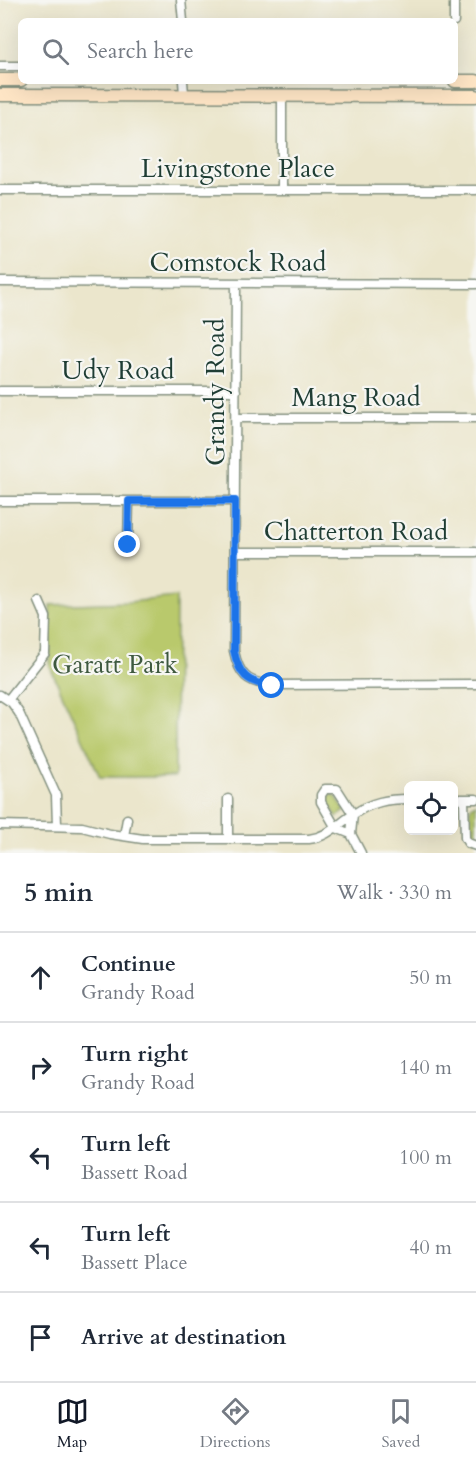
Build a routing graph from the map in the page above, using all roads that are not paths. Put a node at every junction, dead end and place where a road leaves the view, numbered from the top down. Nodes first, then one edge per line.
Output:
1 (181, 0) edge
2 (454, 0) edge
3 (183, 18) edge
4 (454, 18) edge
5 (0, 66) edge
6 (18, 66) edge
7 (0, 80) edge
8 (18, 80) edge
9 (458, 81) edge
10 (476, 81) edge
11 (183, 84) edge
12 (184, 94) junction
13 (0, 95) edge
14 (282, 95) junction
15 (476, 96) edge
16 (282, 189) junction
17 (0, 190) edge
18 (476, 190) edge
19 (0, 282) edge
20 (236, 283) junction
21 (476, 284) edge
22 (0, 391) edge
23 (236, 391) junction
24 (236, 418) junction
25 (476, 418) edge
26 (0, 501) edge
27 (129, 501) junction
28 (235, 501) junction
29 (128, 545) dead end
30 (235, 552) junction
31 (476, 552) edge
32 (39, 601) dead end
33 (476, 684) edge
34 (4, 697) edge
35 (228, 799) dead end
36 (404, 799) edge
37 (458, 799) edge
38 (464, 799) junction
39 (476, 799) edge
40 (354, 814) junction
41 (127, 819) dead end
42 (0, 825) edge
43 (57, 825) junction
44 (336, 828) junction
45 (351, 834) junction
46 (124, 836) junction
47 (228, 839) junction
48 (476, 846) edge
49 (361, 853) edge

1 - 3 street
2 - 4 street
5 - 6 street
7 - 8 main road
9 - 10 main road
11 - 12 street
12 - 13 main road
12 - 14 main road
14 - 15 main road
14 - 16 street
16 - 17 street, Livingstone Place
16 - 18 street, Livingstone Place
19 - 20 street, Comstock Road
20 - 21 street, Comstock Road
20 - 23 street, Grandy Road
22 - 23 street, Udy Road
23 - 24 street, Grandy Road
24 - 25 street, Mang Road
24 - 28 street, Grandy Road
26 - 27 street
27 - 28 street
27 - 29 street
28 - 30 street, Grandy Road
30 - 31 street, Chatterton Road
30 - 33 street, Grandy Road
32 - 34 street
34 - 43 street
35 - 47 street
36 - 40 street
37 - 38 street
38 - 39 street
38 - 48 street
40 - 44 street
40 - 44 street
40 - 45 street
41 - 46 street
42 - 43 street
43 - 46 street
44 - 45 street
44 - 47 street
45 - 49 street
46 - 47 street

